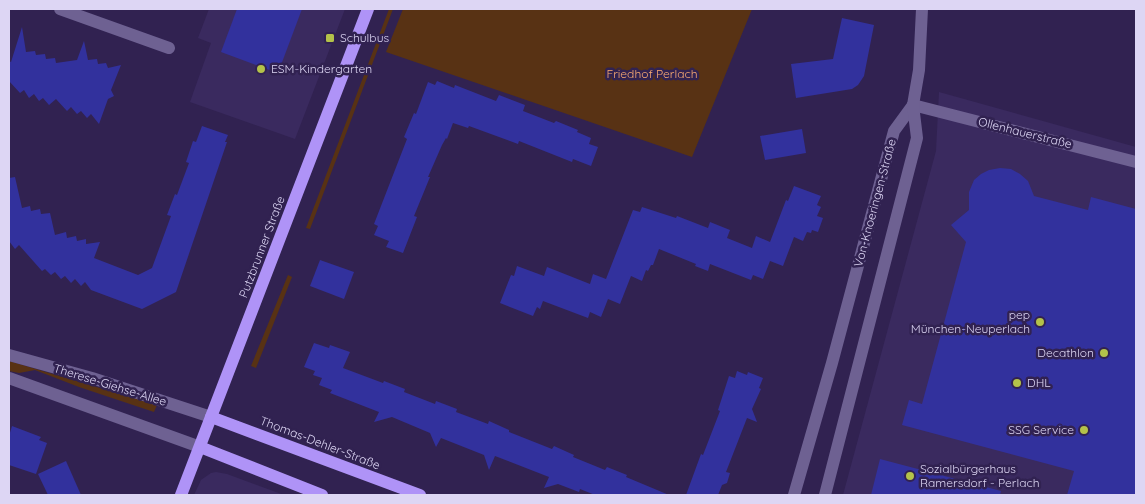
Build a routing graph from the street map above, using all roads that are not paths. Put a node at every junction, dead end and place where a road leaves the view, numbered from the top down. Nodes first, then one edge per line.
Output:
1 (60, 9) edge
2 (368, 9) edge
3 (922, 9) edge
4 (169, 48) dead end
5 (913, 105) junction
6 (1136, 162) edge
7 (9, 355) edge
8 (9, 378) edge
9 (211, 417) junction
10 (200, 447) junction
11 (794, 494) edge
12 (181, 495) edge
13 (322, 495) edge
14 (420, 495) edge
15 (825, 495) edge

1 - 4 street
2 - 9 main road, Putzbrunner Straße
3 - 5 street
5 - 6 street, Ollenhauerstraße
5 - 11 street, Von-Knoeringen-Straße
5 - 15 street, Von-Knoeringen-Straße
7 - 9 street, Therese-Giehse-Allee
8 - 10 street, Therese-Giehse-Allee
9 - 10 main road, Putzbrunner Straße
9 - 14 main road, Thomas-Dehler-Straße
10 - 12 main road, Putzbrunner Straße
10 - 13 main road

